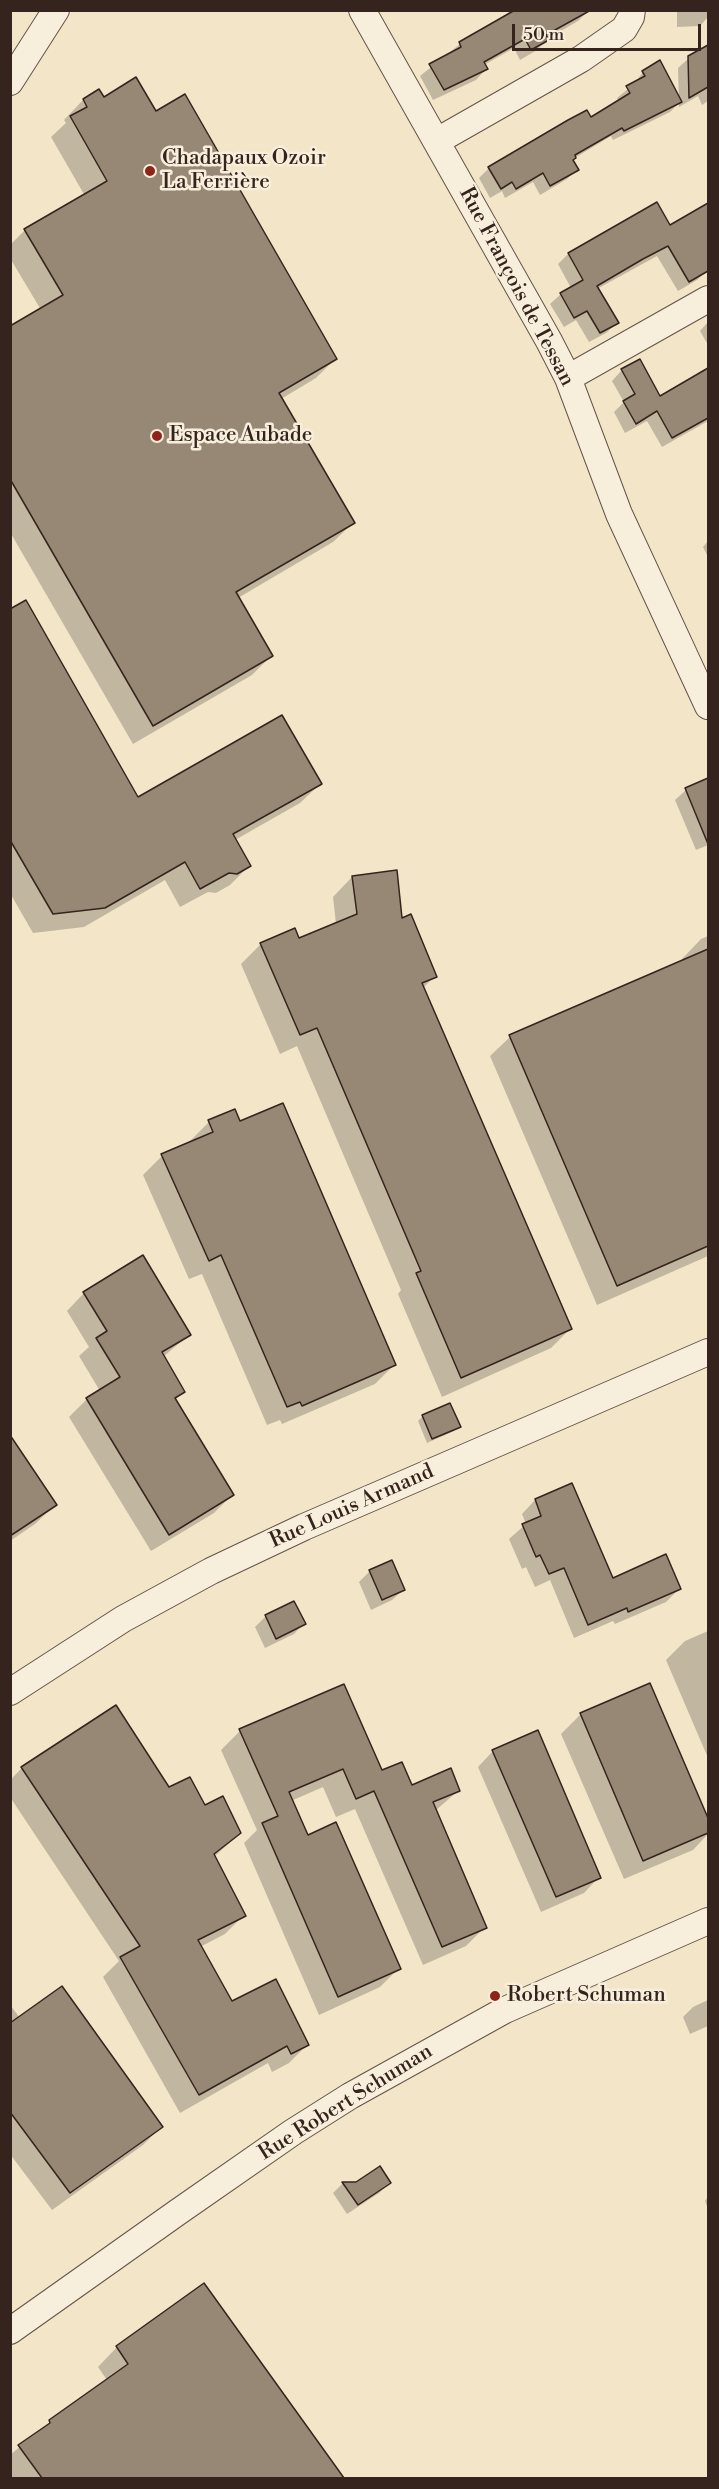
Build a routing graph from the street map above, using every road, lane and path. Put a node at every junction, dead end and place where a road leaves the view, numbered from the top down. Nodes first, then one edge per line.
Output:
1 (56, 10) edge
2 (362, 10) edge
3 (632, 10) edge
4 (10, 82) edge
5 (437, 141) junction
6 (708, 299) edge
7 (568, 378) junction
8 (708, 706) edge
9 (708, 1352) edge
10 (10, 1692) edge
11 (708, 1921) edge
12 (10, 2331) edge

1 - 4 street
2 - 5 street, Rue François de Tessan
3 - 5 street
5 - 7 street, Rue François de Tessan
6 - 7 street
7 - 8 street, Rue François de Tessan
9 - 10 street, Rue Louis Armand
11 - 12 street, Rue Robert Schuman

